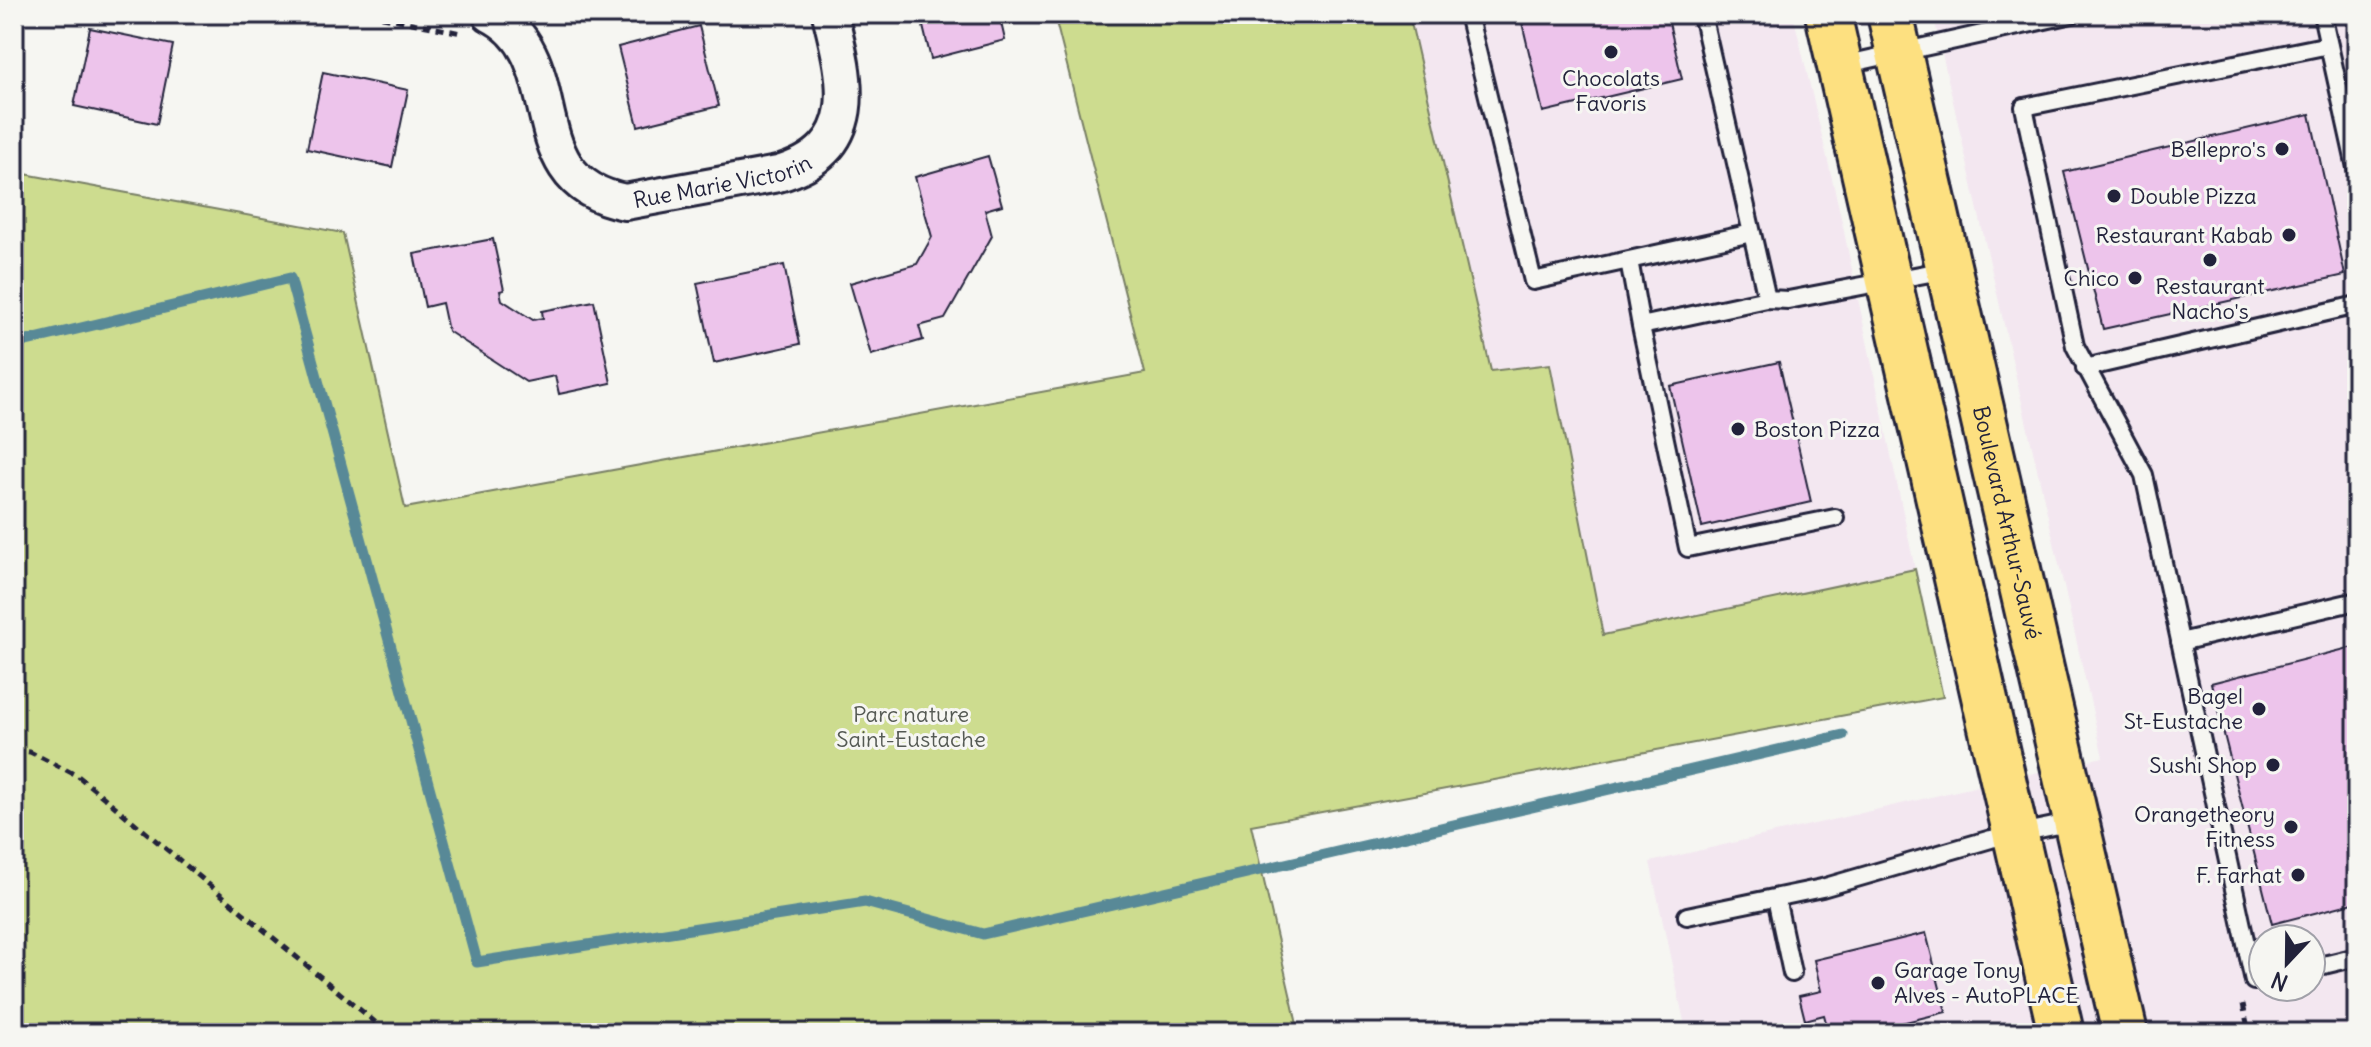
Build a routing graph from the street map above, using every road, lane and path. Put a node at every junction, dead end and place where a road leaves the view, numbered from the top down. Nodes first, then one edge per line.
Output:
1 (368, 14) edge
2 (830, 14) edge
3 (1468, 14) edge
4 (1702, 14) edge
5 (1828, 14) edge
6 (2072, 14) edge
7 (2322, 14) edge
8 (2002, 22) edge
9 (480, 26) edge
10 (1894, 33) edge
11 (2329, 45) junction
12 (1840, 65) junction
13 (2357, 172) edge
14 (1752, 233) junction
15 (1629, 260) junction
16 (1950, 270) junction
17 (1889, 281) junction
18 (1767, 299) junction
19 (2357, 305) edge
20 (1641, 326) junction
21 (2085, 368) junction
22 (1835, 518) dead end
23 (2357, 601) edge
24 (2180, 642) junction
25 (14, 750) edge
26 (2077, 821) junction
27 (2015, 834) junction
28 (1776, 898) junction
29 (1687, 916) dead end
30 (2247, 949) edge
31 (2357, 957) edge
32 (2327, 964) edge
33 (1792, 973) dead end
34 (402, 1033) edge
35 (2061, 1033) edge
36 (2125, 1033) edge

1 - 9 path
2 - 9 street, Rue Marie Victorin
3 - 15 lane
4 - 14 lane
5 - 12 main road
6 - 8 lane
7 - 11 lane
8 - 10 lane
10 - 12 lane
10 - 16 main road, Boulevard Arthur-Sauvé
11 - 13 lane
11 - 21 lane
12 - 17 main road
14 - 15 lane
14 - 18 lane
15 - 20 lane
16 - 17 lane
16 - 26 main road, Boulevard Arthur-Sauvé
17 - 18 lane
17 - 27 main road
18 - 20 lane
19 - 21 lane
20 - 22 lane
21 - 24 lane
23 - 24 lane
24 - 30 lane
25 - 34 path
26 - 27 lane
26 - 36 main road, Boulevard Arthur-Sauvé
27 - 28 lane
27 - 35 main road
28 - 29 lane
28 - 33 lane
31 - 32 lane

